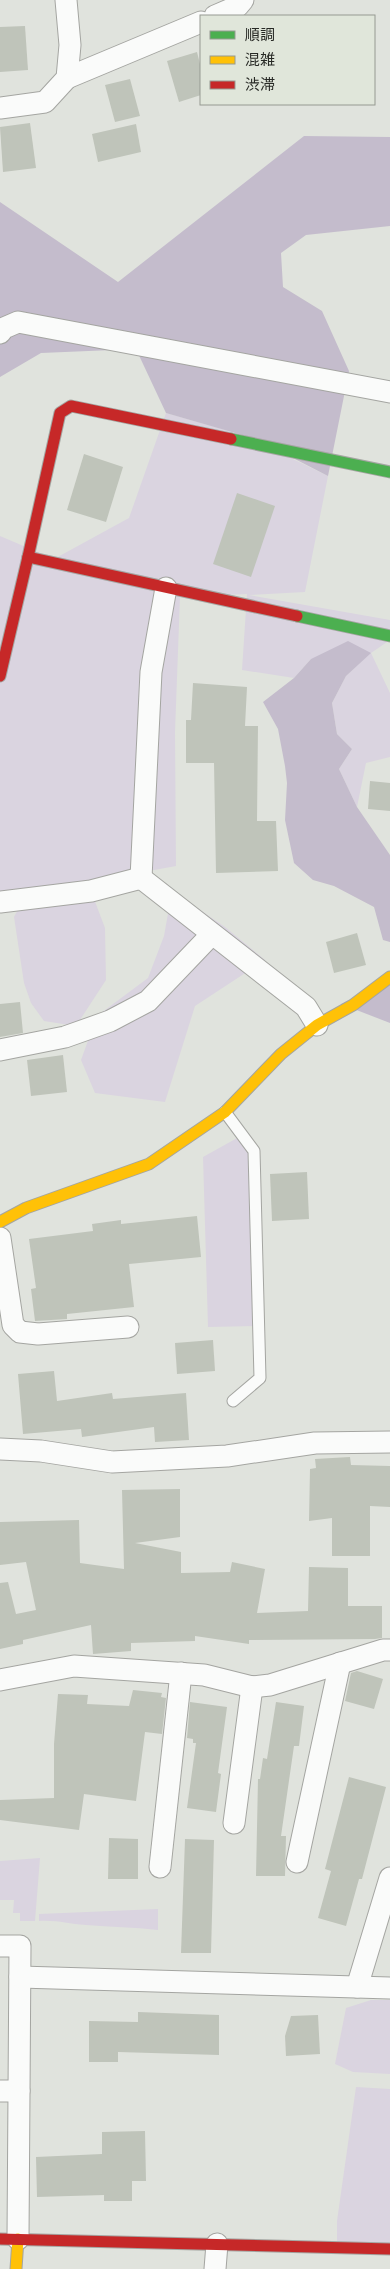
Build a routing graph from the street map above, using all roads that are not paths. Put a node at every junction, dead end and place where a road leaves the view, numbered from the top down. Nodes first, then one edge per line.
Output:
1 (66, 0) edge
2 (243, 0) edge
3 (216, 15) edge
4 (200, 22) edge
5 (67, 78) junction
6 (0, 108) edge
7 (0, 333) edge
8 (390, 392) edge
9 (390, 472) edge
10 (28, 557) junction
11 (166, 588) junction
12 (390, 636) edge
13 (0, 676) edge
14 (141, 878) junction
15 (0, 902) edge
16 (212, 934) junction
17 (390, 977) edge
18 (317, 1025) junction
19 (0, 1050) edge
20 (224, 1112) junction
21 (0, 1222) edge
22 (0, 1238) edge
23 (128, 1327) dead end
24 (233, 1401) dead end
25 (390, 1442) edge
26 (0, 1449) edge
27 (390, 1650) edge
28 (340, 1663) junction
29 (181, 1674) junction
30 (0, 1680) edge
31 (252, 1687) junction
32 (234, 1823) dead end
33 (297, 1862) dead end
34 (160, 1867) dead end
35 (390, 1878) edge
36 (0, 1946) edge
37 (20, 1977) junction
38 (356, 1987) junction
39 (390, 1988) edge
40 (10, 2091) edge
41 (9, 2239) edge
42 (216, 2244) junction
43 (390, 2249) edge
44 (16, 2269) edge
45 (215, 2269) edge

1 - 5 street
2 - 3 street
4 - 5 street
5 - 6 street
7 - 8 street
9 - 10 street
10 - 11 street
10 - 13 street
11 - 12 street
11 - 14 street
14 - 15 street
14 - 16 street
16 - 18 street
16 - 19 street
17 - 18 street
18 - 20 street
20 - 21 street
20 - 24 lane
22 - 23 street
25 - 26 street
27 - 28 street
28 - 31 street
28 - 33 street
29 - 30 street
29 - 31 street
29 - 34 street
31 - 32 street
35 - 38 street
36 - 37 street
37 - 38 street
37 - 40 street
38 - 39 street
40 - 41 street
41 - 42 street
41 - 44 street
42 - 43 street
42 - 45 street

